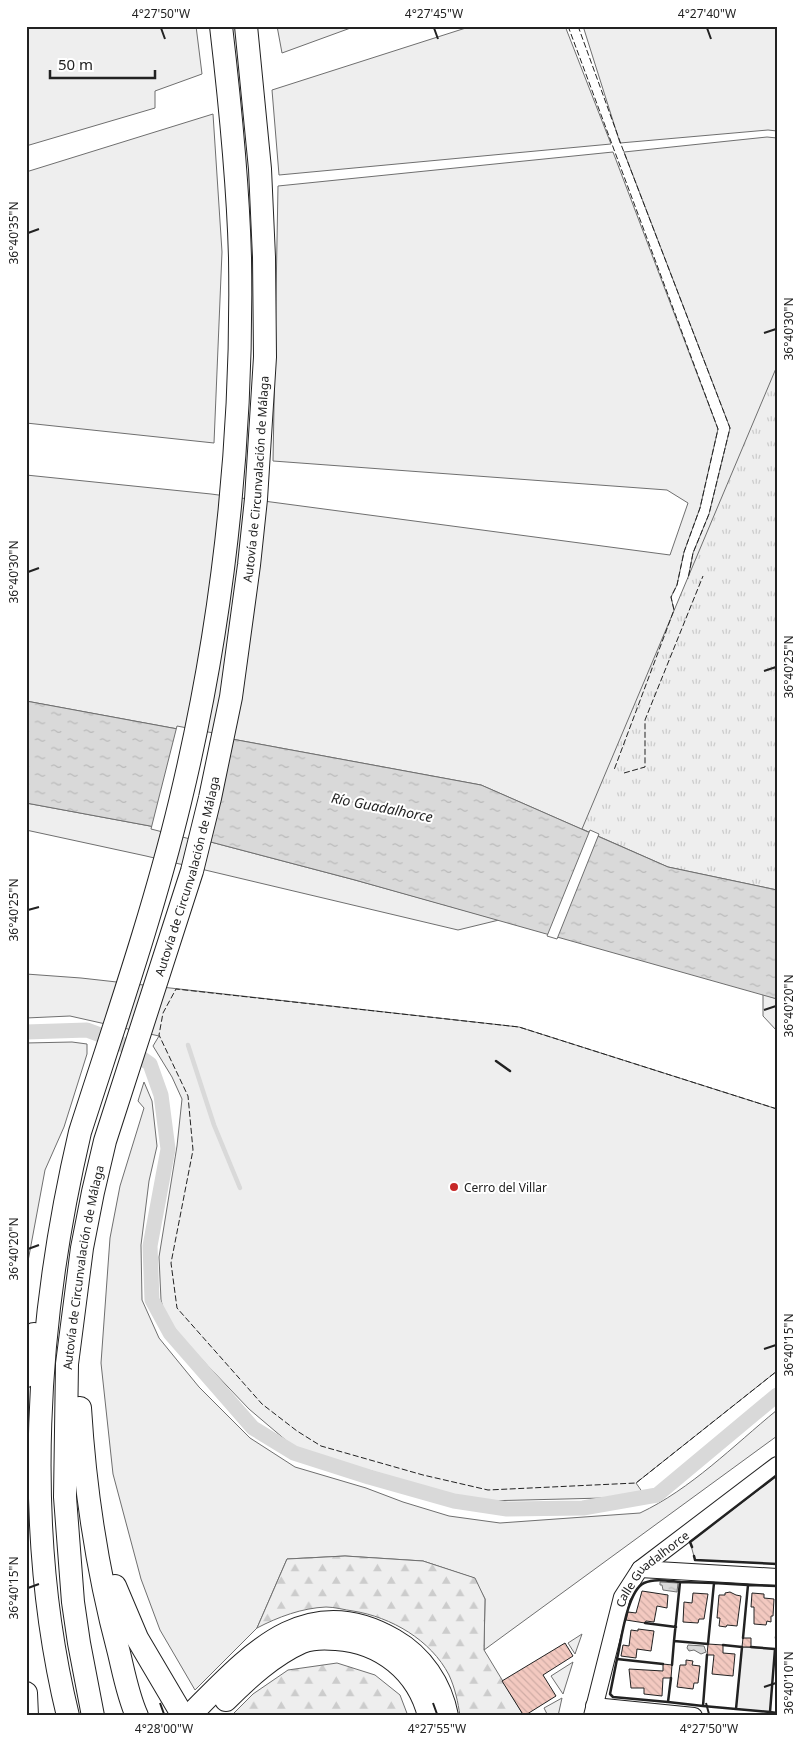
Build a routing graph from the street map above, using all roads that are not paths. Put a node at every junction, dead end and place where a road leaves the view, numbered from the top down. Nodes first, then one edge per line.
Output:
1 (221, 26) edge
2 (246, 26) edge
3 (50, 1302) junction
4 (74, 1315) junction
5 (26, 1376) edge
6 (777, 1464) edge
7 (91, 1514) junction
8 (640, 1570) junction
9 (777, 1577) edge
10 (26, 1693) edge
11 (593, 1711) edge
12 (92, 1712) edge
13 (67, 1714) edge
14 (27, 1716) edge
15 (137, 1716) edge
16 (183, 1716) edge
17 (189, 1716) edge
18 (211, 1716) edge
19 (429, 1716) edge
20 (447, 1716) edge
21 (694, 1716) edge

1 - 3 highway, Autovía de Circunvalación de Málaga
2 - 4 highway, Autovía de Circunvalación de Málaga
3 - 5 highway
3 - 13 highway, Autovía de Circunvalación de Málaga
4 - 7 highway
4 - 12 highway, Autovía de Circunvalación de Málaga
6 - 8 street, Calle Guadalhorce
7 - 15 highway
7 - 16 highway
8 - 9 street
8 - 11 street, Calle Guadalhorce
10 - 14 highway
11 - 21 street
17 - 20 highway
18 - 19 highway

